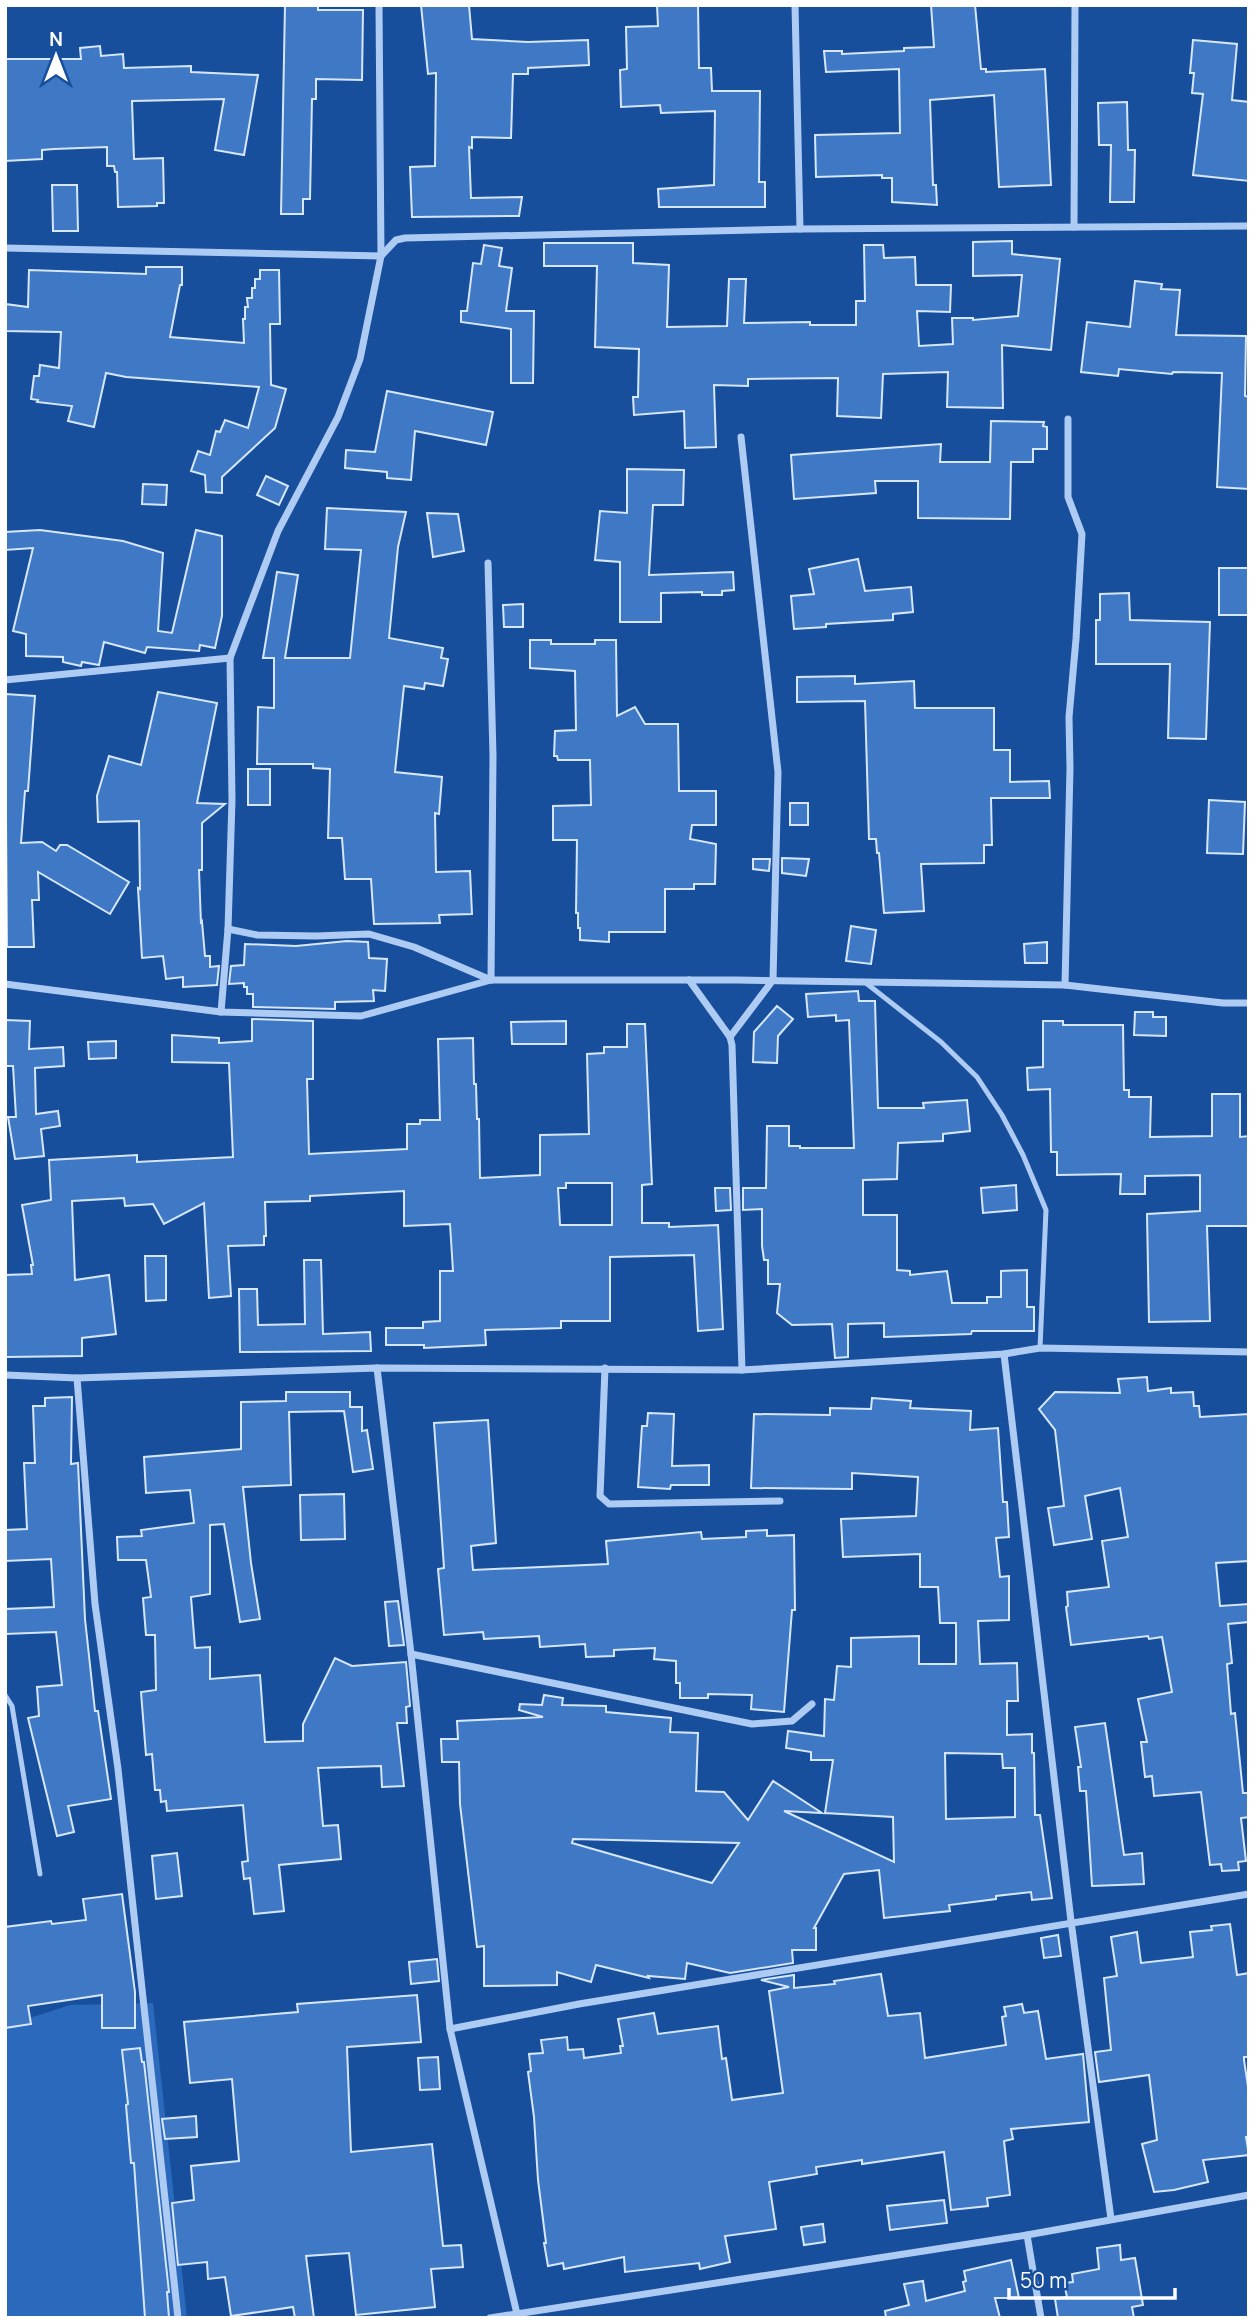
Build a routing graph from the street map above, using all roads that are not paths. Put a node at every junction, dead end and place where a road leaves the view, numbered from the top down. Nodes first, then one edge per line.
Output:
1 (379, 5) edge
2 (795, 5) edge
3 (1075, 5) edge
4 (1249, 226) edge
5 (1074, 227) junction
6 (800, 229) junction
7 (5, 248) edge
8 (381, 256) junction
9 (1068, 419) dead end
10 (741, 438) dead end
11 (488, 564) dead end
12 (230, 657) junction
13 (5, 680) edge
14 (228, 929) junction
15 (491, 980) junction
16 (689, 980) junction
17 (773, 980) junction
18 (866, 983) junction
19 (5, 984) edge
20 (1065, 985) junction
21 (1249, 1003) edge
22 (221, 1012) junction
23 (730, 1037) junction
24 (1040, 1348) junction
25 (1249, 1352) edge
26 (1004, 1354) junction
27 (377, 1368) junction
28 (606, 1368) junction
29 (743, 1370) junction
30 (5, 1375) edge
31 (77, 1378) junction
32 (780, 1502) dead end
33 (411, 1654) junction
34 (5, 1695) edge
35 (812, 1704) dead end
36 (40, 1874) dead end
37 (1249, 1894) edge
38 (1071, 1921) junction
39 (450, 2029) junction
40 (1249, 2195) edge
41 (1111, 2219) junction
42 (1027, 2235) junction
43 (517, 2314) junction
44 (178, 2318) edge
45 (490, 2318) edge
46 (1041, 2318) edge

1 - 8 street
2 - 6 street
3 - 5 street
4 - 5 street
5 - 6 street
6 - 8 street
7 - 8 street
8 - 12 street
9 - 20 street
10 - 17 street
11 - 15 street
12 - 13 street
12 - 14 street
14 - 15 street
14 - 22 street
15 - 16 street
15 - 22 street
16 - 17 street
16 - 23 street
17 - 18 street
17 - 23 street
18 - 20 street
18 - 24 lane
19 - 22 street
20 - 21 street
23 - 29 street
24 - 25 street
24 - 26 street
26 - 29 street
26 - 38 street
27 - 28 street
27 - 31 street
27 - 33 street
28 - 29 street
28 - 32 street
30 - 31 street
31 - 44 street
33 - 35 street
33 - 39 street
34 - 36 lane
37 - 38 street
38 - 39 street
38 - 41 street
39 - 43 street
40 - 41 street
41 - 42 street
42 - 43 street
42 - 46 street
43 - 45 street

